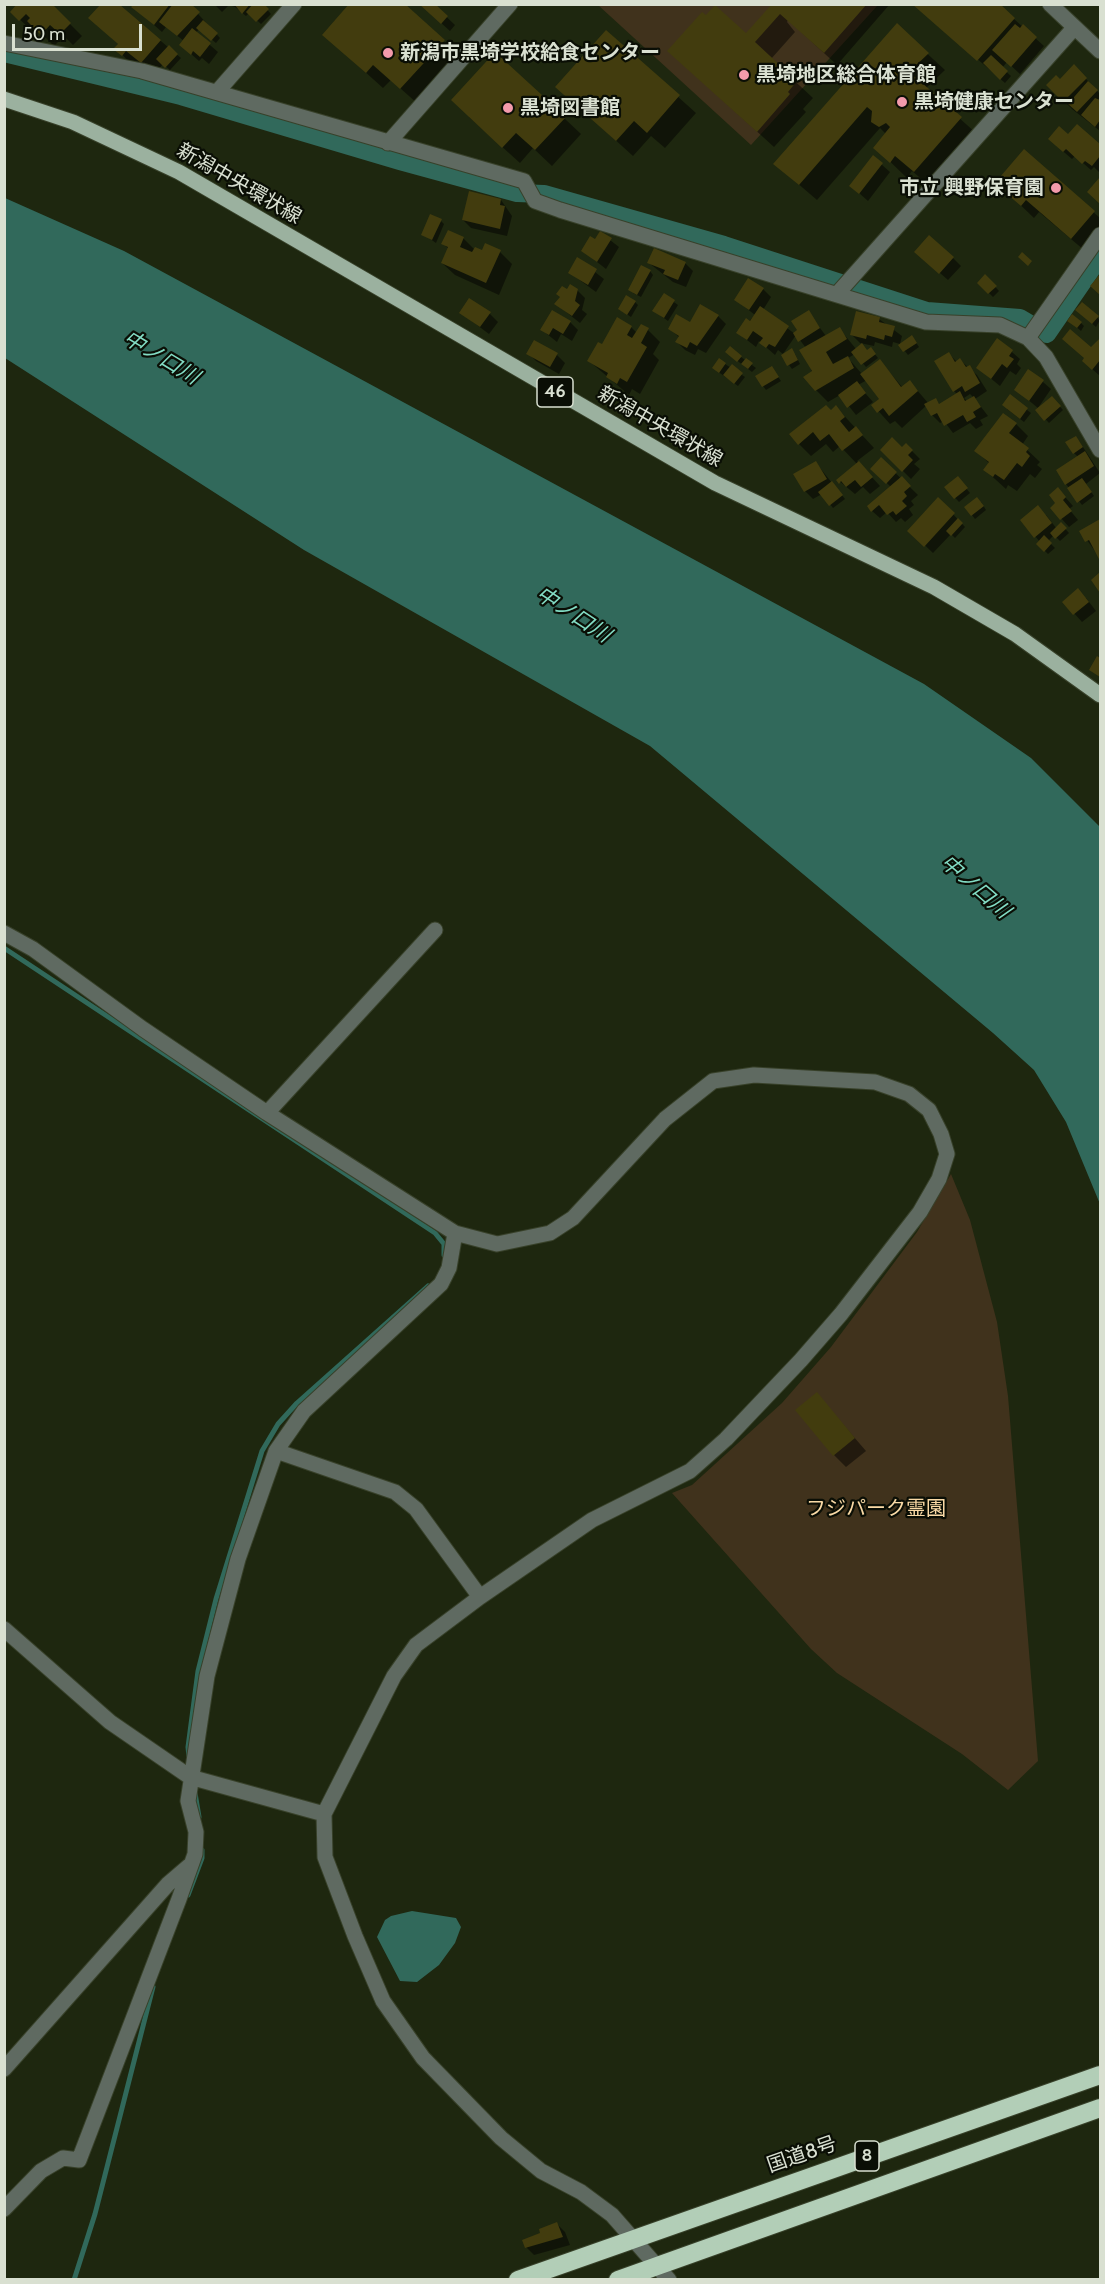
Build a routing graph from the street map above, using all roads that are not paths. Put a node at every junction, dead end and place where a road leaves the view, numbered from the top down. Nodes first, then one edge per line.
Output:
1 (510, 4) edge
2 (1050, 4) edge
3 (288, 7) edge
4 (1074, 28) junction
5 (4, 43) edge
6 (1101, 51) edge
7 (217, 92) junction
8 (4, 99) edge
9 (388, 143) junction
10 (1101, 235) edge
11 (837, 294) junction
12 (1028, 338) junction
13 (1101, 450) edge
14 (1101, 695) edge
15 (435, 930) dead end
16 (4, 933) edge
17 (267, 1113) junction
18 (455, 1233) junction
19 (276, 1451) junction
20 (480, 1597) junction
21 (4, 1629) edge
22 (190, 1778) junction
23 (324, 1814) junction
24 (189, 1866) junction
25 (4, 2069) edge
26 (1101, 2074) edge
27 (1101, 2108) edge
28 (4, 2209) edge
29 (634, 2238) junction
30 (657, 2265) junction
31 (518, 2280) edge
32 (618, 2280) edge
33 (669, 2280) edge

1 - 9 street
2 - 4 street
3 - 7 street
4 - 6 street
4 - 11 street
5 - 7 street
7 - 9 street
8 - 14 main road, 新潟中央環状線 / 46
9 - 11 street
10 - 12 street
11 - 12 street
12 - 13 street
15 - 17 street
16 - 17 street
17 - 18 street
18 - 19 street
18 - 20 street
19 - 20 street
19 - 22 street
20 - 23 street
21 - 22 street
22 - 23 street
22 - 24 street
23 - 29 street
24 - 25 street
24 - 28 street
26 - 29 highway, 国道8号 / 8
27 - 30 highway, 8
29 - 30 street
29 - 31 highway, 国道8号 / 8
30 - 32 highway, 8
30 - 33 street

